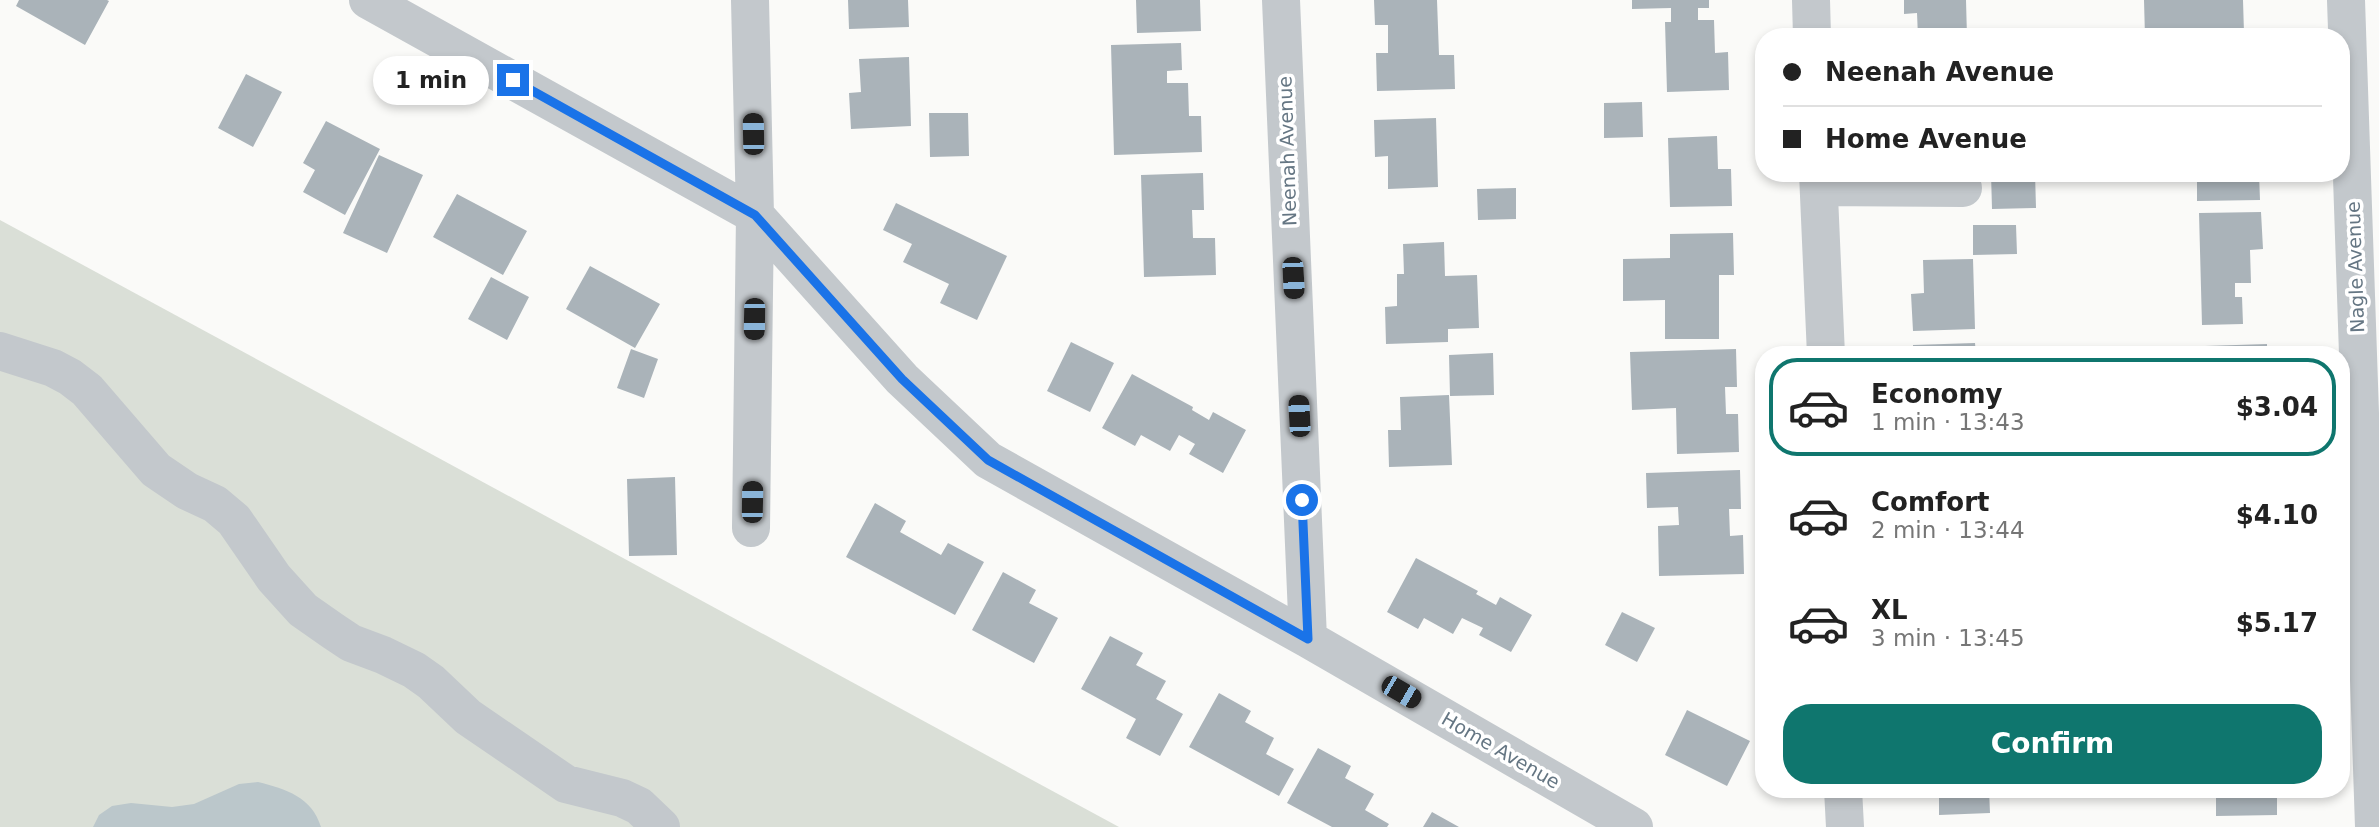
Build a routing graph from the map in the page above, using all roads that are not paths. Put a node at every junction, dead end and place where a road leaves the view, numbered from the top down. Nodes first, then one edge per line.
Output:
1 (368, 0) edge
2 (750, 0) edge
3 (1281, 0) edge
4 (1811, 0) edge
5 (2346, 0) edge
6 (1812, 28) edge
7 (2347, 28) edge
8 (2350, 118) edge
9 (1818, 182) edge
10 (1854, 182) edge
11 (1963, 188) dead end
12 (755, 215) junction
13 (1826, 346) edge
14 (0, 351) edge
15 (751, 528) dead end
16 (1308, 639) junction
17 (1843, 798) edge
18 (661, 827) edge
19 (1634, 827) edge
20 (1845, 827) edge
21 (2374, 827) edge

1 - 12 street, Home Avenue
2 - 12 street
3 - 16 street, Neenah Avenue
4 - 6 street
5 - 7 street, Nagle Avenue
8 - 21 street, Nagle Avenue
9 - 13 street
10 - 11 street
12 - 15 street
12 - 16 street, Home Avenue
14 - 18 street
16 - 19 street, Home Avenue
17 - 20 street

